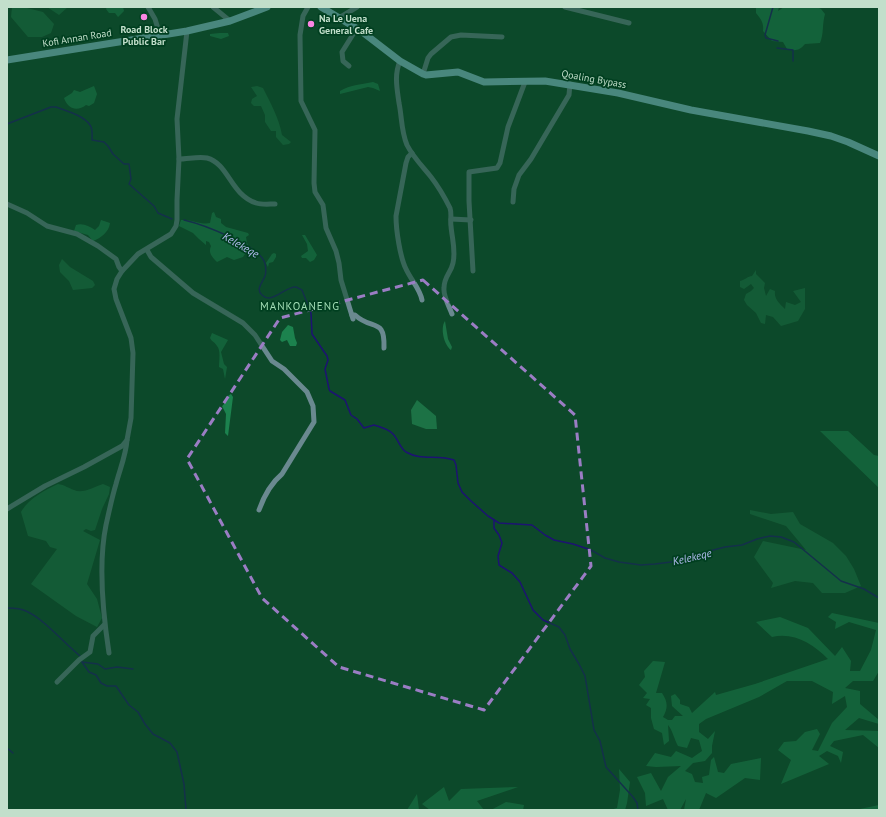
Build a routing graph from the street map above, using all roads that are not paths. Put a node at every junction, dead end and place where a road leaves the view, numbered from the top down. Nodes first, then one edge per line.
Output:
1 (148, 7) edge
2 (213, 7) edge
3 (267, 7) edge
4 (308, 7) edge
5 (321, 7) edge
6 (357, 7) edge
7 (565, 7) edge
8 (339, 18) junction
9 (230, 21) junction
10 (629, 23) dead end
11 (357, 28) junction
12 (187, 31) junction
13 (160, 35) junction
14 (502, 37) dead end
15 (7, 60) edge
16 (400, 61) junction
17 (349, 66) dead end
18 (423, 74) junction
19 (525, 82) junction
20 (570, 84) junction
21 (412, 153) junction
22 (879, 156) edge
23 (179, 159) junction
24 (513, 202) dead end
25 (7, 204) edge
26 (275, 204) dead end
27 (451, 219) junction
28 (471, 220) junction
29 (147, 250) junction
30 (122, 271) junction
31 (473, 271) dead end
32 (422, 300) dead end
33 (452, 314) dead end
34 (384, 348) dead end
35 (127, 440) junction
36 (7, 509) edge
37 (259, 510) dead end
38 (104, 625) junction
39 (109, 653) dead end
40 (57, 682) dead end

1 - 13 street
2 - 9 street
3 - 9 main road, Kofi Annan Road
4 - 34 street
5 - 8 main road
6 - 8 street
7 - 10 street
8 - 11 main road
9 - 12 main road, Kofi Annan Road
11 - 16 main road
11 - 17 street
12 - 13 main road, Kofi Annan Road
12 - 23 street
13 - 15 main road, Kofi Annan Road
14 - 18 street
16 - 18 main road
16 - 21 street
18 - 19 main road, Qoaling Bypass
19 - 20 main road, Qoaling Bypass
19 - 28 street
20 - 22 main road, Qoaling Bypass
20 - 24 street
21 - 27 street
21 - 32 street
23 - 26 street
23 - 29 street
25 - 30 street
27 - 28 street
27 - 33 street
28 - 31 street
29 - 30 street
29 - 37 street
30 - 35 street
35 - 36 street
35 - 38 street
38 - 39 street
38 - 40 street

